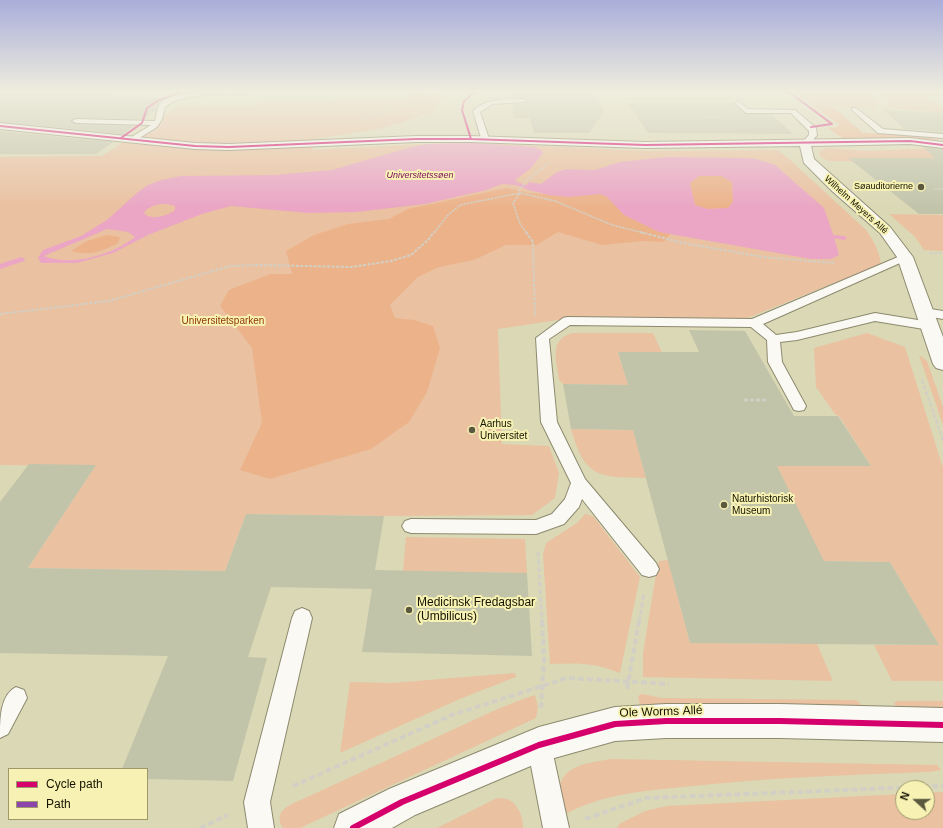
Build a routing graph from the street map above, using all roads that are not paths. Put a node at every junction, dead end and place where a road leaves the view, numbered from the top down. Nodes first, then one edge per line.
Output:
1 (44, 131) edge
2 (146, 131) edge
3 (482, 131) edge
4 (813, 131) edge
5 (882, 131) edge
6 (943, 136) edge
7 (485, 139) junction
8 (133, 140) junction
9 (805, 144) junction
10 (943, 145) edge
11 (905, 257) junction
12 (924, 312) junction
13 (943, 315) edge
14 (754, 324) junction
15 (930, 326) junction
16 (773, 339) junction
17 (943, 364) edge
18 (799, 406) dead end
19 (579, 483) junction
20 (410, 526) dead end
21 (649, 569) road end
22 (302, 618) dead end
23 (16, 698) dead end
24 (0, 726) edge
25 (942, 726) edge
26 (540, 745) junction
27 (261, 828) edge
28 (353, 828) edge
29 (556, 828) edge

1 - 8 street
2 - 8 lane
3 - 7 lane
4 - 9 lane
5 - 6 lane
7 - 8 street
7 - 9 street
9 - 10 street
9 - 11 street, Wilhelm Meyers Allé
11 - 12 street, Wilhelm Meyers Allé
11 - 14 lane
12 - 13 lane
12 - 15 street, Wilhelm Meyers Allé
14 - 16 lane
14 - 19 lane
15 - 16 lane
15 - 17 street, Wilhelm Meyers Allé
16 - 18 lane
19 - 20 lane
19 - 21 lane
22 - 27 lane
23 - 24 lane
25 - 26 street, Ole Worms Allé
26 - 28 street, Ole Worms Allé
26 - 29 lane

